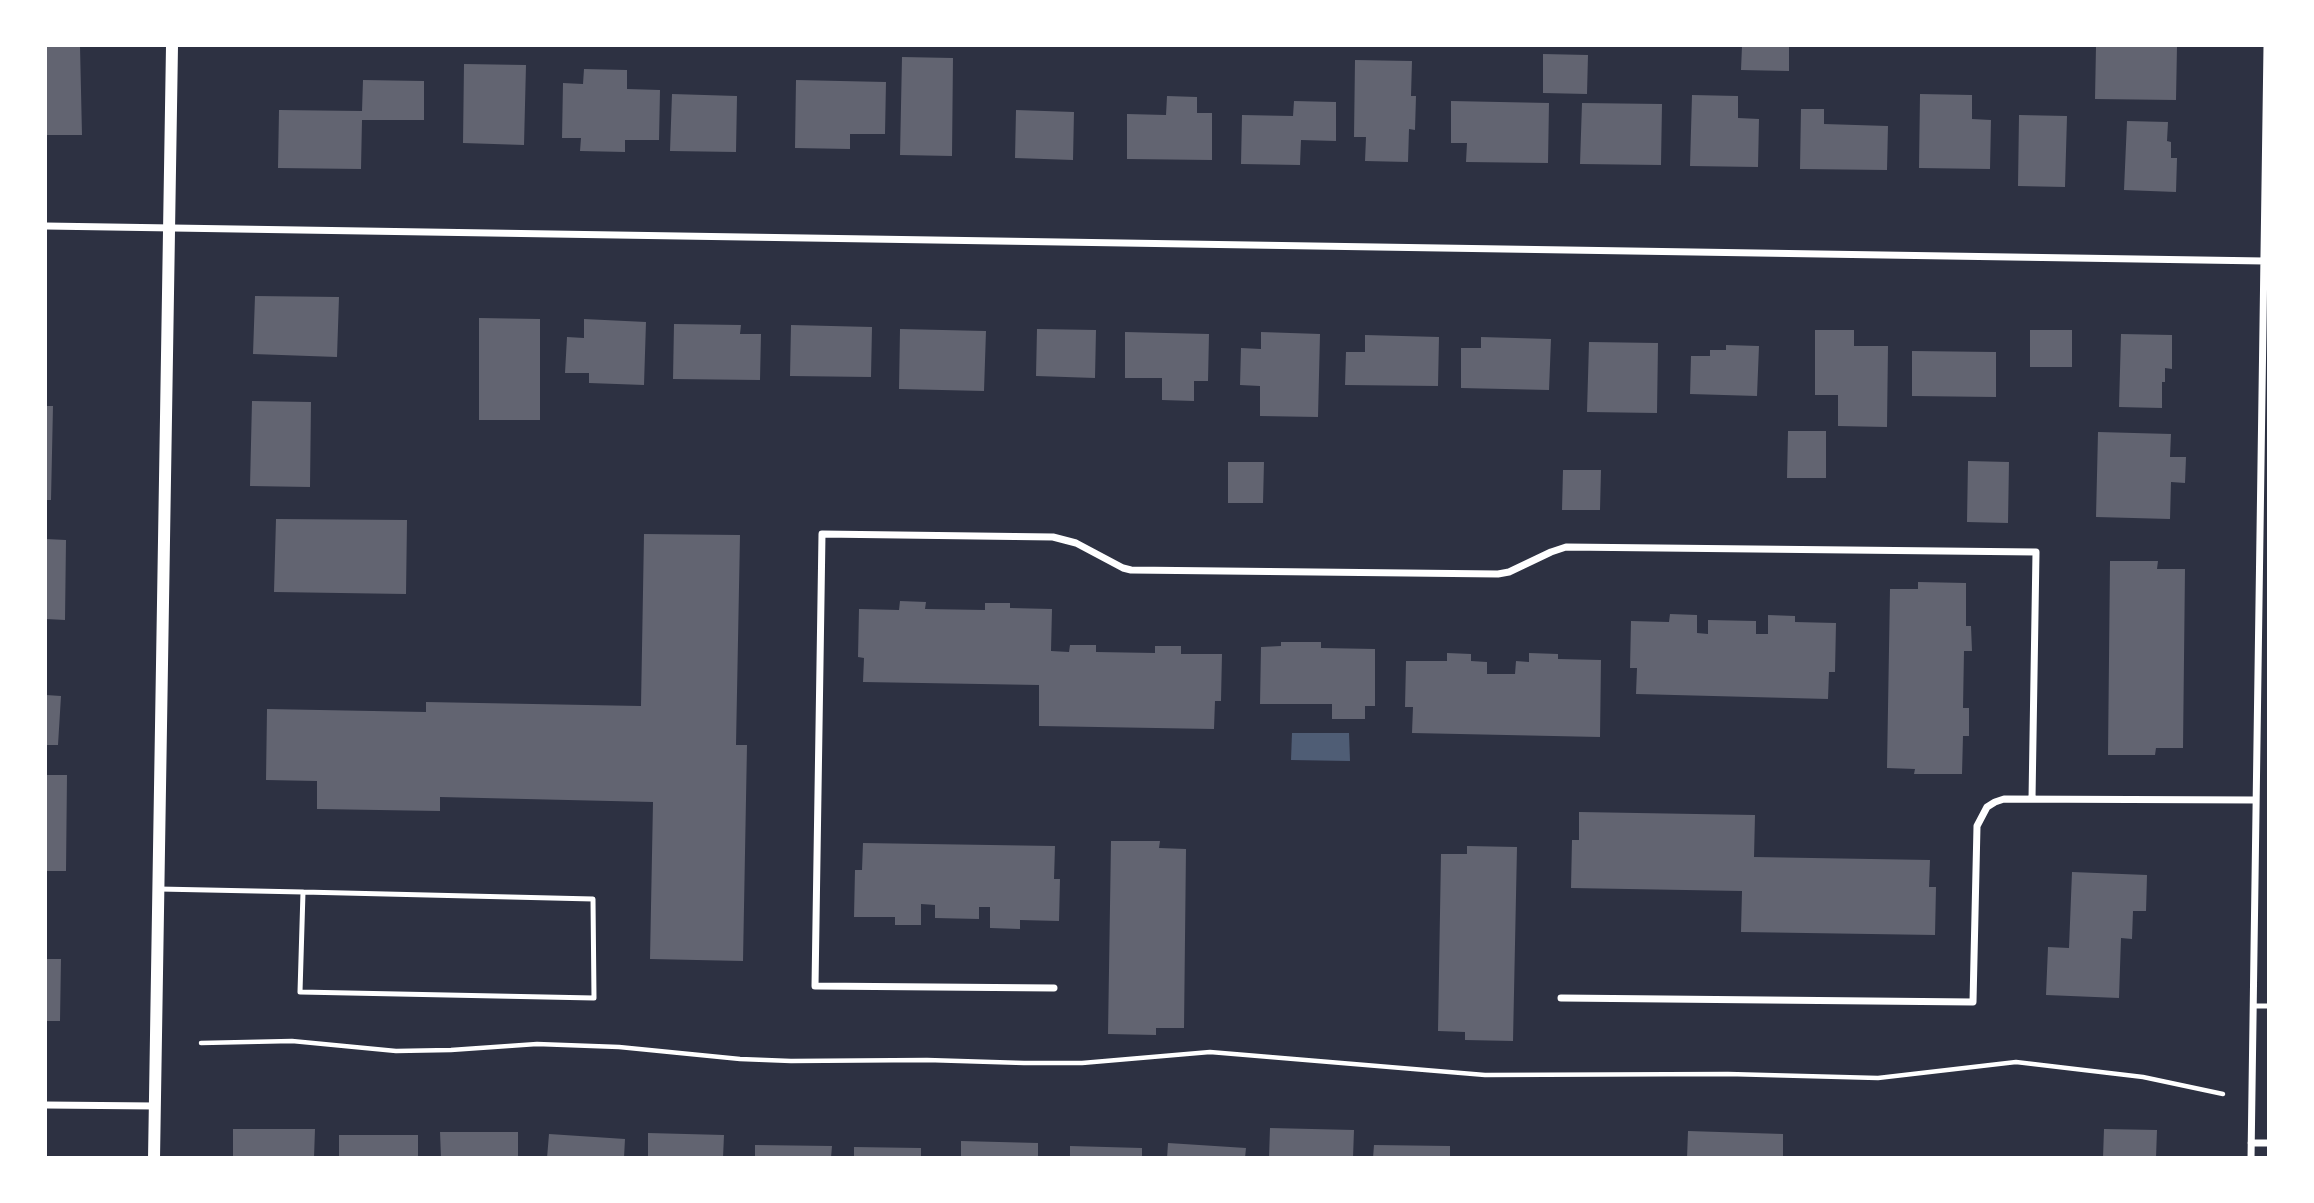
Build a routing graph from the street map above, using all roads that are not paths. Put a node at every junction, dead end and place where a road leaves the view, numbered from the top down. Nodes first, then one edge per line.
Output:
1 (172, 46) edge
2 (2267, 46) edge
3 (2267, 121) edge
4 (46, 226) edge
5 (169, 228) junction
6 (2264, 261) junction
7 (2032, 799) junction
8 (2256, 800) junction
9 (159, 889) junction
10 (303, 892) junction
11 (1054, 989) dead end
12 (1561, 998) dead end
13 (2253, 1006) junction
14 (2269, 1006) edge
15 (46, 1105) edge
16 (155, 1105) junction
17 (2251, 1143) junction
18 (2269, 1143) edge
19 (155, 1157) edge
20 (2251, 1157) edge

1 - 5 street
2 - 3 street
3 - 6 street
4 - 5 street
5 - 6 street
5 - 9 street
6 - 8 street
7 - 8 street
7 - 11 street
7 - 12 street
8 - 13 street
9 - 10 lane
9 - 16 street
10 - 10 lane
13 - 14 lane
13 - 17 street
15 - 16 street
16 - 19 street
17 - 18 street
17 - 20 street

